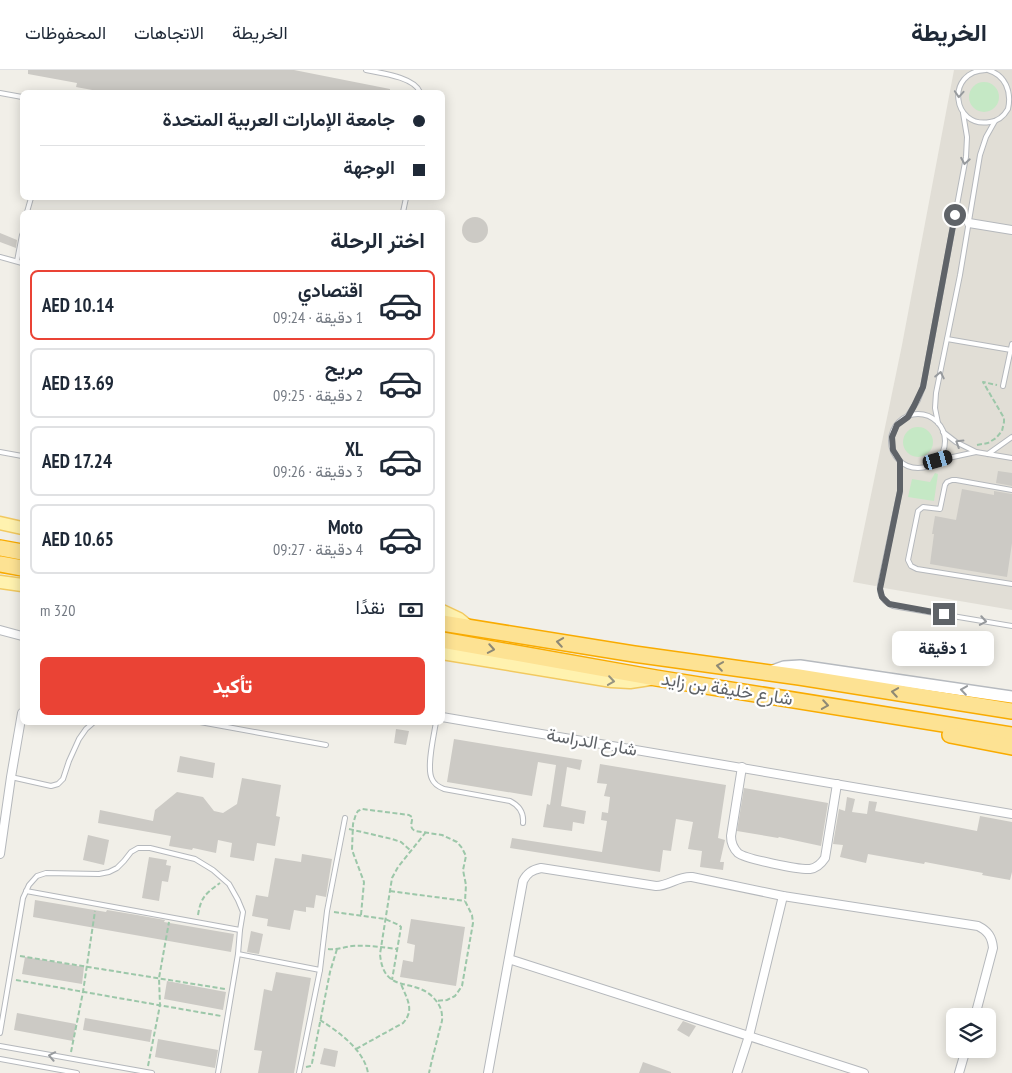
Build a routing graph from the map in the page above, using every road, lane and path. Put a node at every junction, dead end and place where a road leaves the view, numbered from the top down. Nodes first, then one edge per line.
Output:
1 (366, 70) edge
2 (972, 70) edge
3 (987, 70) edge
4 (1001, 70) edge
5 (1003, 77) junction
6 (965, 78) junction
7 (420, 90) edge
8 (1011, 91) edge
9 (0, 93) edge
10 (20, 98) edge
11 (1010, 110) edge
12 (963, 113) junction
13 (995, 121) junction
14 (969, 223) junction
15 (1012, 230) edge
16 (20, 245) edge
17 (0, 257) edge
18 (17, 261) junction
19 (20, 262) edge
20 (947, 339) junction
21 (1012, 344) edge
22 (1011, 350) junction
23 (1003, 386) joint
24 (908, 417) junction
25 (938, 423) junction
26 (943, 432) junction
27 (1012, 437) edge
28 (0, 452) edge
29 (976, 452) junction
30 (988, 454) junction
31 (20, 456) edge
32 (1012, 458) edge
33 (938, 460) junction
34 (900, 461) junction
35 (1012, 490) edge
36 (0, 524) edge
37 (20, 528) edge
38 (0, 548) edge
39 (20, 552) edge
40 (0, 564) edge
41 (20, 568) edge
42 (0, 582) edge
43 (1012, 584) edge
44 (20, 585) edge
45 (445, 612) edge
46 (445, 623) edge
47 (1012, 626) edge
48 (469, 627) junction
49 (0, 630) edge
50 (20, 635) edge
51 (445, 641) edge
52 (445, 654) edge
53 (768, 673) junction
54 (656, 678) junction
55 (1012, 697) edge
56 (1012, 712) edge
57 (445, 718) edge
58 (936, 722) junction
59 (20, 725) edge
60 (91, 725) edge
61 (216, 725) edge
62 (436, 725) edge
63 (1012, 735) edge
64 (326, 746) dead end
65 (1012, 747) edge
66 (742, 767) junction
67 (11, 777) junction
68 (837, 784) junction
69 (1012, 814) edge
70 (345, 818) dead end
71 (523, 823) dead end
72 (343, 828) junction
73 (353, 830) junction
74 (426, 832) junction
75 (411, 852) junction
76 (0, 854) edge
77 (224, 880) junction
78 (26, 891) junction
79 (389, 891) junction
80 (784, 896) junction
81 (465, 901) junction
82 (96, 904) junction
83 (327, 911) junction
84 (361, 915) junction
85 (169, 917) junction
86 (385, 920) junction
87 (197, 922) junction
88 (240, 930) junction
89 (382, 947) junction
90 (322, 949) junction
91 (337, 949) junction
92 (397, 949) junction
93 (238, 954) junction
94 (13, 955) junction
95 (509, 959) junction
96 (87, 966) junction
97 (320, 970) junction
98 (159, 978) junction
99 (9, 979) junction
100 (392, 980) junction
101 (402, 984) junction
102 (232, 990) junction
103 (83, 992) junction
104 (436, 1001) junction
105 (160, 1005) junction
106 (977, 1008) edge
107 (228, 1017) junction
108 (320, 1020) junction
109 (0, 1033) edge
110 (749, 1036) junction
111 (0, 1046) edge
112 (356, 1049) junction
113 (963, 1058) edge
114 (0, 1059) edge
115 (71, 1060) junction
116 (300, 1065) junction
117 (71, 1072) edge
118 (139, 1072) edge
119 (77, 1073) edge
120 (150, 1073) edge
121 (218, 1073) edge
122 (299, 1073) edge
123 (368, 1073) edge
124 (429, 1073) edge
125 (488, 1073) edge
126 (737, 1073) edge
127 (864, 1073) edge
128 (959, 1073) edge

1 - 7 lane
2 - 6 lane
3 - 5 lane
3 - 6 lane
4 - 5 lane
5 - 8 lane
6 -> 12 lane
8 - 11 lane
9 - 10 lane
11 - 13 lane
12 - 13 lane
12 -> 24 lane
13 - 14 lane
14 - 15 street
14 - 20 lane
16 - 18 lane
17 - 18 lane
18 - 19 lane
20 - 22 lane
25 -> 20 lane
21 - 22 lane
22 - 23 lane
23 - 29 path
24 - 25 lane
24 - 34 lane
25 - 26 lane
29 -> 26 lane
26 - 33 lane
27 - 30 lane
28 - 31 lane
29 - 30 lane
29 - 33 lane
30 - 32 lane
33 - 34 lane
34 -> 47 lane
35 - 43 lane
36 - 37 main road
38 - 39 highway
40 - 41 highway
42 - 44 main road
45 - 48 main road
46 - 48 highway, شارع خليفة بن زايد
53 -> 48 highway, شارع خليفة بن زايد
49 - 50 street
51 -> 54 highway, شارع خليفة بن زايد
52 -> 54 main road
55 -> 53 street
56 -> 53 highway, شارع خليفة بن زايد
54 -> 58 highway, شارع خليفة بن زايد
57 - 66 street, شارع الدراسة
58 - 63 highway, شارع خليفة بن زايد
58 - 65 highway
59 - 67 street
60 - 67 lane
61 - 64 lane
62 - 71 lane
66 - 68 street, شارع الدراسة
66 - 68 street
67 - 76 street
68 - 69 street, شارع الدراسة
70 - 72 lane
72 - 73 path
72 - 83 lane
73 - 74 path
73 - 75 path
73 - 84 path
74 - 75 path
74 - 81 path
75 - 79 path
77 - 78 lane
77 - 87 path
77 - 88 lane
78 - 82 lane
78 - 94 lane
79 - 81 path
79 - 86 path
80 - 95 street
80 - 106 street
80 - 110 street
81 - 104 path
82 - 85 lane
82 - 96 path
83 - 84 path
83 - 90 lane
84 - 86 path
85 - 87 lane
85 - 98 path
86 - 89 path
86 - 92 path
87 - 88 lane
88 - 93 lane
89 - 91 path
89 - 92 path
89 - 100 path
90 - 91 path
90 - 97 lane
91 - 108 path
92 - 100 path
93 - 97 lane
93 - 102 lane
94 - 96 path
94 - 99 lane
95 - 110 street
95 - 125 street
96 - 98 path
96 - 103 path
97 - 116 lane
98 - 102 path
98 - 105 path
99 - 103 path
99 - 109 lane
100 - 101 path
101 - 104 path
101 - 112 path
102 - 107 lane
103 - 105 path
103 - 115 path
104 - 124 path
105 - 107 path
105 - 120 path
107 - 121 lane
108 - 112 path
108 - 116 path
110 - 126 street
110 - 127 street
115 -> 111 lane
112 - 123 path
113 - 128 street
114 - 117 lane
115 - 117 lane
115 - 118 lane
116 - 122 lane
117 - 119 lane
118 - 120 lane

